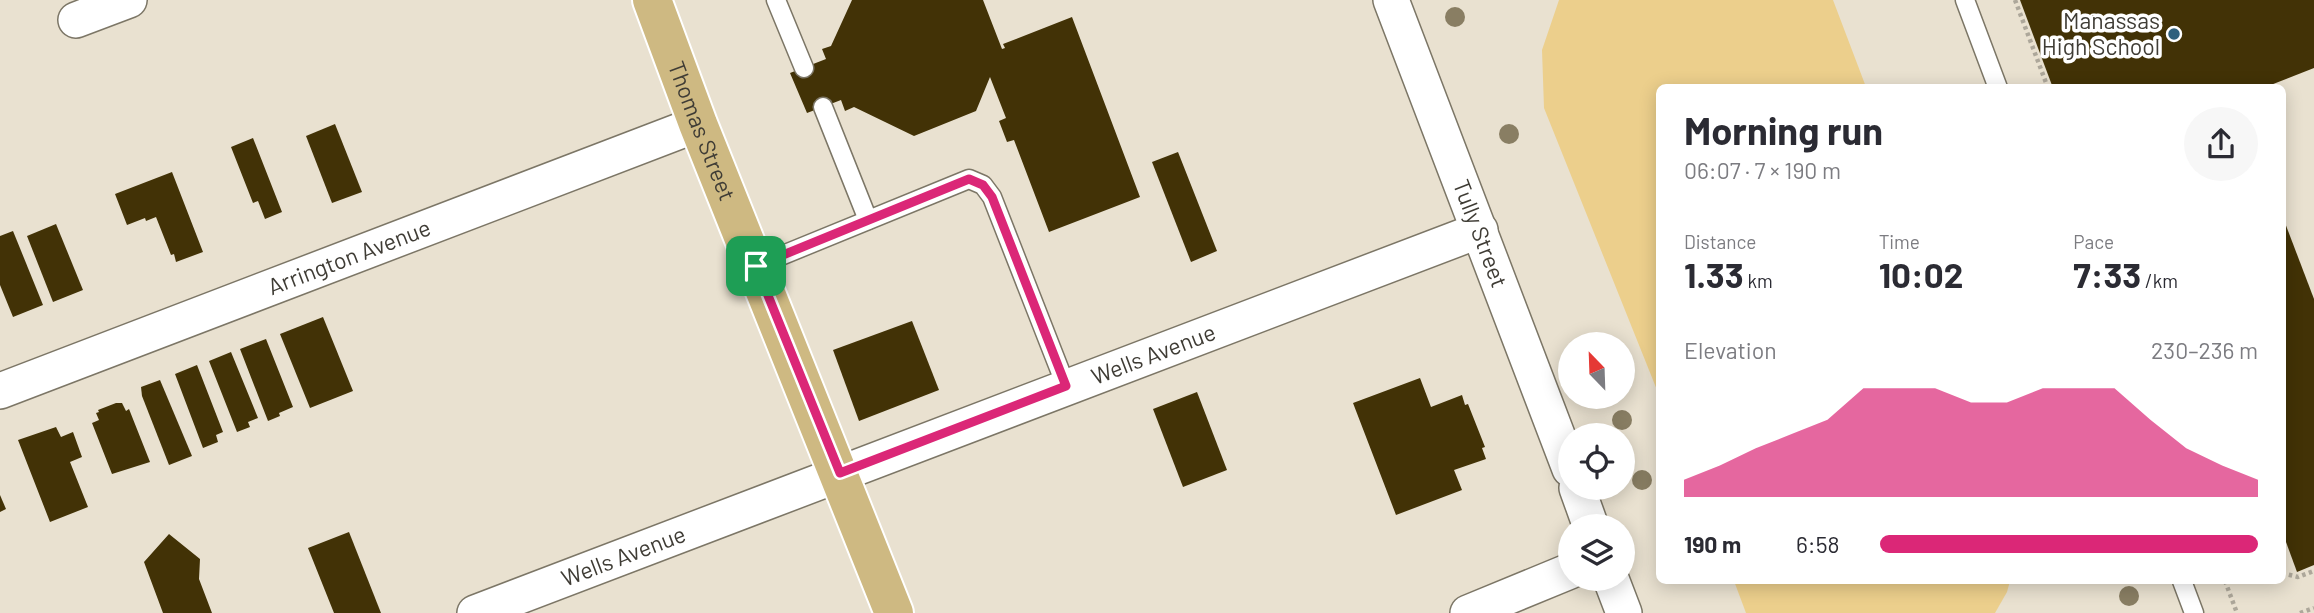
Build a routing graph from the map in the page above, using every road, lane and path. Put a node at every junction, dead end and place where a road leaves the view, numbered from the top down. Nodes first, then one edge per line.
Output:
1 (130, 0) edge
2 (652, 0) edge
3 (776, 0) edge
4 (1391, 0) edge
5 (1965, 0) edge
6 (2015, 0) edge
7 (76, 20) dead end
8 (804, 68) dead end
9 (1996, 84) edge
10 (2046, 84) edge
11 (823, 107) dead end
12 (698, 124) junction
13 (868, 220) junction
14 (1480, 230) junction
15 (756, 266) junction
16 (1066, 386) junction
17 (0, 391) edge
18 (1558, 437) edge
19 (840, 473) junction
20 (2314, 571) edge
21 (2286, 574) edge
22 (1558, 576) edge
23 (2183, 584) edge
24 (2226, 584) edge
25 (1616, 591) edge
26 (2314, 608) edge
27 (475, 613) edge
28 (894, 613) edge
29 (1468, 613) edge
30 (1624, 613) edge
31 (2194, 613) edge
32 (2237, 613) edge
33 (2300, 613) edge

1 - 7 street
2 - 12 main road, Thomas Street
3 - 8 lane
4 - 14 street, Tully Street
5 - 9 lane
6 - 10 path
11 - 13 lane
12 - 15 main road, Thomas Street
12 - 17 street, Arrington Avenue
13 - 15 lane
13 - 16 lane
14 - 16 street, Wells Avenue
14 - 18 street, Tully Street
15 - 19 main road, Thomas Street
16 - 19 street, Wells Avenue
19 - 27 street, Wells Avenue
19 - 28 main road, Thomas Street
20 - 21 path
22 - 29 street
23 - 31 lane
24 - 32 path
25 - 30 street
26 - 33 path

